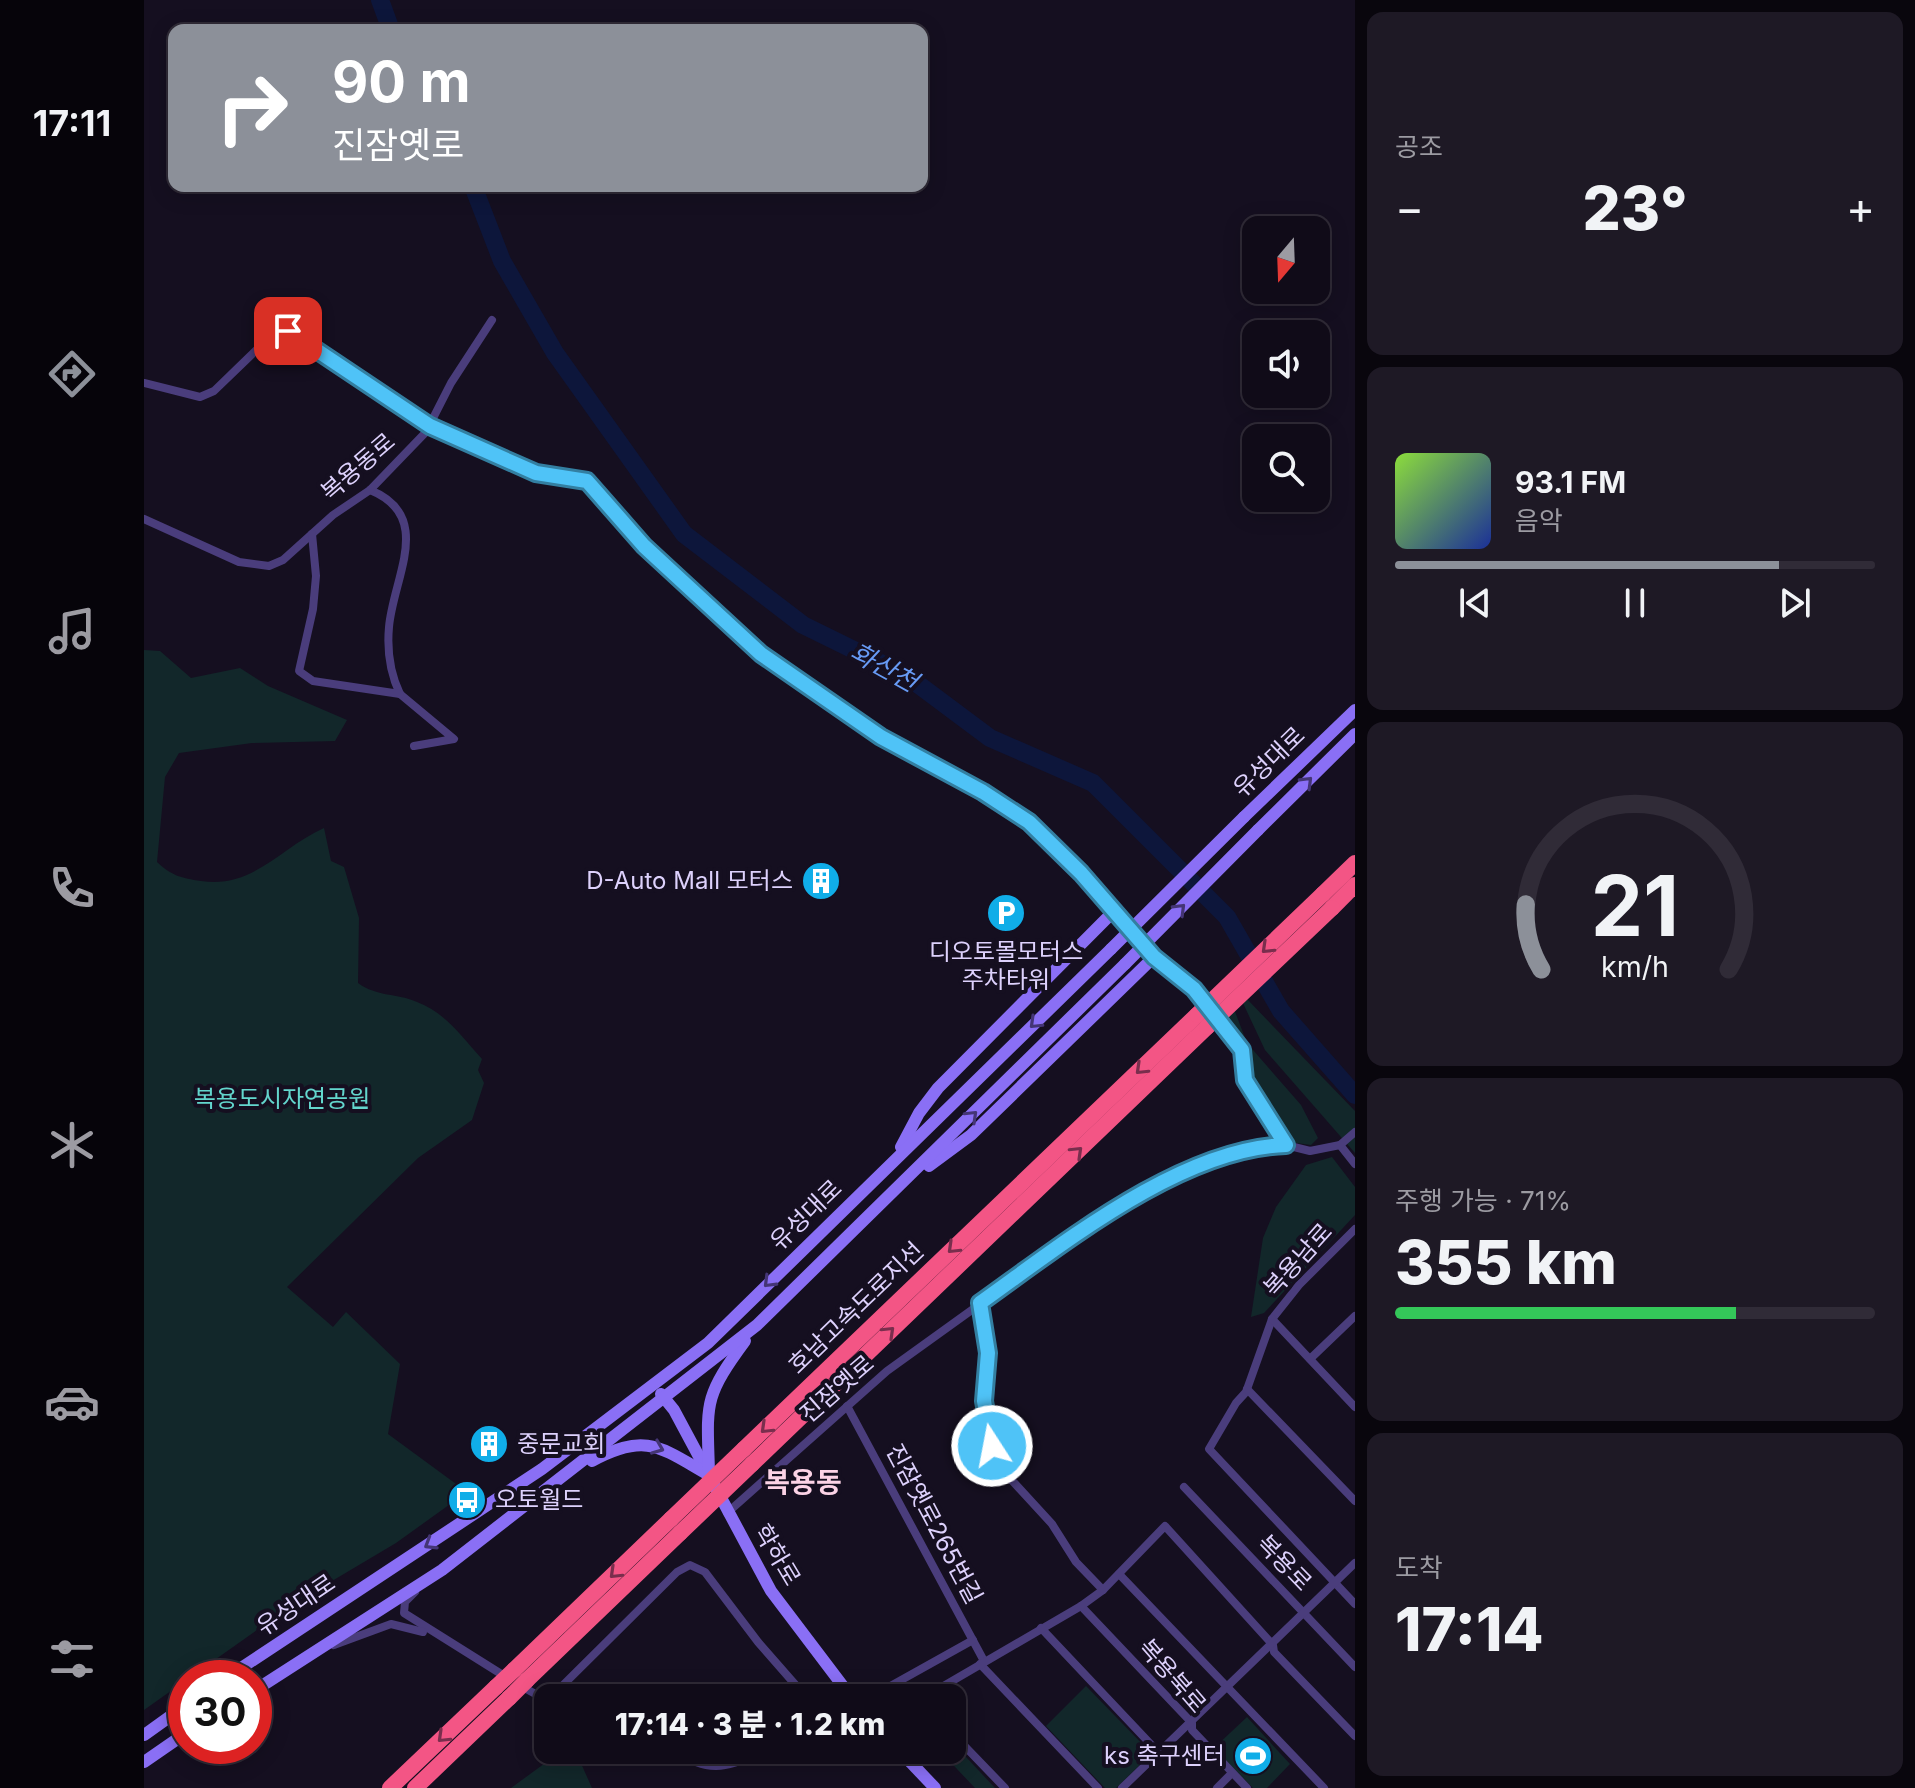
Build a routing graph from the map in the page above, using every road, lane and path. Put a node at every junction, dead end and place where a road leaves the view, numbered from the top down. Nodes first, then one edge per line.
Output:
1 (492, 320) dead end
2 (144, 383) edge
3 (430, 426) junction
4 (370, 490) junction
5 (144, 519) edge
6 (312, 534) junction
7 (400, 694) junction
8 (1355, 710) edge
9 (1355, 734) edge
10 (414, 746) dead end
11 (1355, 863) edge
12 (1355, 885) edge
13 (1327, 901) junction
14 (1115, 910) junction
15 (1154, 957) junction
16 (1355, 1132) edge
17 (1342, 1143) junction
18 (1286, 1145) junction
19 (894, 1160) junction
20 (1355, 1164) edge
21 (894, 1191) junction
22 (1355, 1229) edge
23 (980, 1303) junction
24 (1355, 1316) edge
25 (1272, 1319) junction
26 (757, 1325) junction
27 (1310, 1359) junction
28 (654, 1385) junction
29 (1247, 1389) junction
30 (664, 1399) junction
31 (1354, 1404) edge
32 (847, 1406) junction
33 (709, 1475) junction
34 (562, 1478) junction
35 (1184, 1487) dead end
36 (1355, 1501) edge
37 (727, 1513) junction
38 (1355, 1563) edge
39 (442, 1570) junction
40 (1119, 1574) junction
41 (1335, 1583) junction
42 (1103, 1590) junction
43 (1355, 1604) edge
44 (1081, 1606) junction
45 (1303, 1613) junction
46 (1041, 1628) junction
47 (439, 1638) junction
48 (973, 1640) junction
49 (1273, 1645) junction
50 (320, 1650) junction
51 (253, 1660) edge
52 (982, 1662) junction
53 (1355, 1667) edge
54 (272, 1680) edge
55 (564, 1684) edge
56 (795, 1684) edge
57 (841, 1684) edge
58 (894, 1684) edge
59 (946, 1684) edge
60 (1227, 1686) junction
61 (502, 1692) junction
62 (534, 1692) edge
63 (168, 1718) edge
64 (1192, 1723) junction
65 (144, 1735) edge
66 (1355, 1736) edge
67 (168, 1745) edge
68 (966, 1748) edge
69 (1159, 1753) junction
70 (144, 1762) edge
71 (704, 1764) edge
72 (731, 1764) edge
73 (912, 1764) edge
74 (1232, 1773) junction
75 (390, 1788) edge
76 (415, 1788) edge
77 (935, 1788) edge
78 (1005, 1788) edge
79 (1098, 1788) edge
80 (1122, 1788) edge
81 (1217, 1788) edge
82 (1247, 1788) edge
83 (1324, 1788) edge

1 - 3 street, 복용동로
2 - 3 street
3 - 4 street, 복용동로
3 - 14 street
4 - 6 street, 복용동로
4 - 7 street
5 - 6 street, 복용동로
6 - 7 street, 복용동로
7 - 10 street
8 -> 19 street, 유성대로, bridge
21 -> 9 street, 유성대로, bridge
11 - 13 highway, 호남고속도로지선
12 - 13 highway, 호남고속도로지선
13 - 61 highway, 호남고속도로지선, bridge
14 - 15 street
14 - 19 street
15 - 18 street
15 - 21 street
16 - 17 street
17 - 18 street, 진잠옛로
17 - 20 street
18 - 23 street, 진잠옛로
19 -> 28 street, 유성대로
21 - 26 street, 유성대로
22 - 25 street, 복용남로
23 - 32 street, 진잠옛로
23 - 42 street
24 - 27 street
25 - 27 street
25 - 29 street, 복용남로
26 - 30 street, 유성대로
26 - 33 street
27 - 31 street
28 - 30 street, 학하로
28 -> 51 street, 유성대로
29 - 36 street
29 - 41 street, 복용남로
30 - 33 street, 학하로
30 - 34 street, 유성대로
32 - 37 street, 진잠옛로
32 - 48 street, 진잠옛로265번길
34 -> 33 street
33 - 37 street, 학하로
34 - 39 street, 유성대로
35 - 45 street, 복용로
37 - 57 street, 학하로
38 - 41 street
39 - 47 street
39 - 50 street, 유성대로
40 - 42 street
40 - 49 street
40 - 60 street
41 - 43 street
41 - 45 street
42 - 44 street
44 - 46 street
44 - 64 street, 복용북로
45 - 49 street
45 - 53 street, 복용로
46 - 52 street
46 - 69 street
47 - 50 street
47 - 62 street
48 - 52 street, 진잠옛로265번길
48 - 58 street
49 - 60 street
49 - 66 street
50 - 54 street, 유성대로
52 - 59 street
52 - 79 street, 진잠옛로265번길
55 - 56 street
60 - 64 street
60 - 83 street
61 -> 75 highway, 호남고속도로지선
61 - 76 highway, 호남고속도로지선
63 - 65 street
64 - 69 street
64 - 74 street, 복용북로
67 - 70 street
68 - 78 street
69 - 80 street
71 - 72 street
73 - 77 street
74 - 81 street
74 - 82 street, 복용북로

